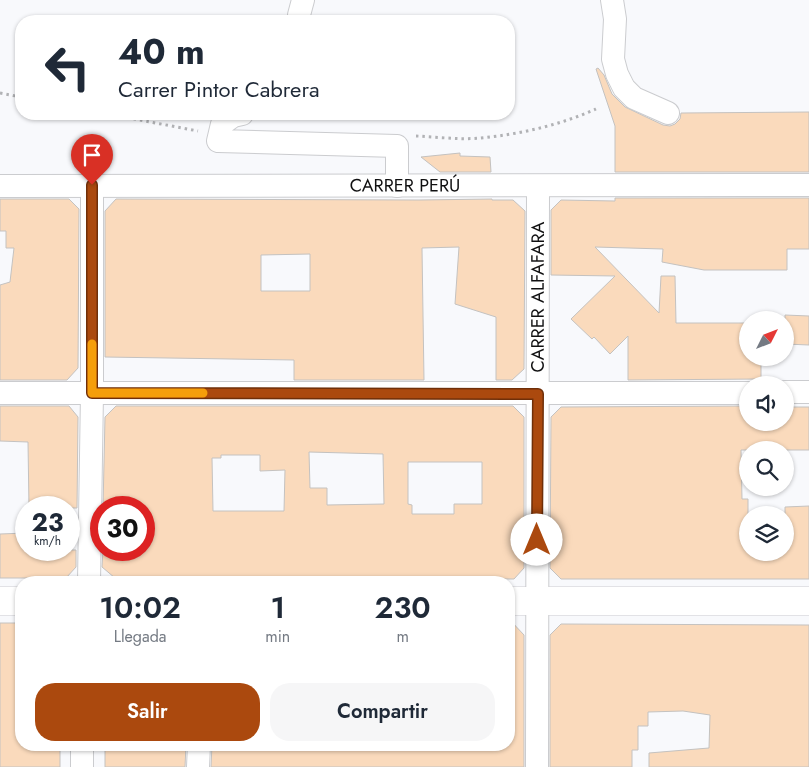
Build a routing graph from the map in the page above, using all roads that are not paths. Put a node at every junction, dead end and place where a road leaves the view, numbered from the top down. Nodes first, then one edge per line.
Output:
1 (303, 0) edge
2 (612, 0) edge
3 (299, 15) edge
4 (668, 114) dead end
5 (228, 120) edge
6 (92, 185) junction
7 (809, 185) edge
8 (0, 186) edge
9 (397, 186) junction
10 (538, 186) junction
11 (739, 392) edge
12 (794, 392) edge
13 (809, 392) edge
14 (0, 393) edge
15 (92, 393) junction
16 (538, 394) junction
17 (89, 576) edge
18 (0, 601) edge
19 (15, 601) edge
20 (515, 601) edge
21 (537, 601) junction
22 (809, 601) edge
23 (82, 751) edge
24 (198, 751) edge
25 (82, 767) edge
26 (198, 767) edge
27 (537, 767) edge

1 - 3 street
2 - 4 street
5 - 9 street
6 - 8 street, CARRER PERÚ
6 - 9 street, CARRER PERÚ
6 - 15 street
7 - 10 street, CARRER PERÚ
9 - 10 street, CARRER PERÚ
10 - 16 street, CARRER ALFAFARA
11 - 16 street
12 - 13 street
14 - 15 street
15 - 16 street
15 - 17 street
16 - 21 street, CARRER ALFAFARA
18 - 19 main road
20 - 21 main road
21 - 22 main road
21 - 27 street, CARRER ALFAFARA
23 - 25 street
24 - 26 street

